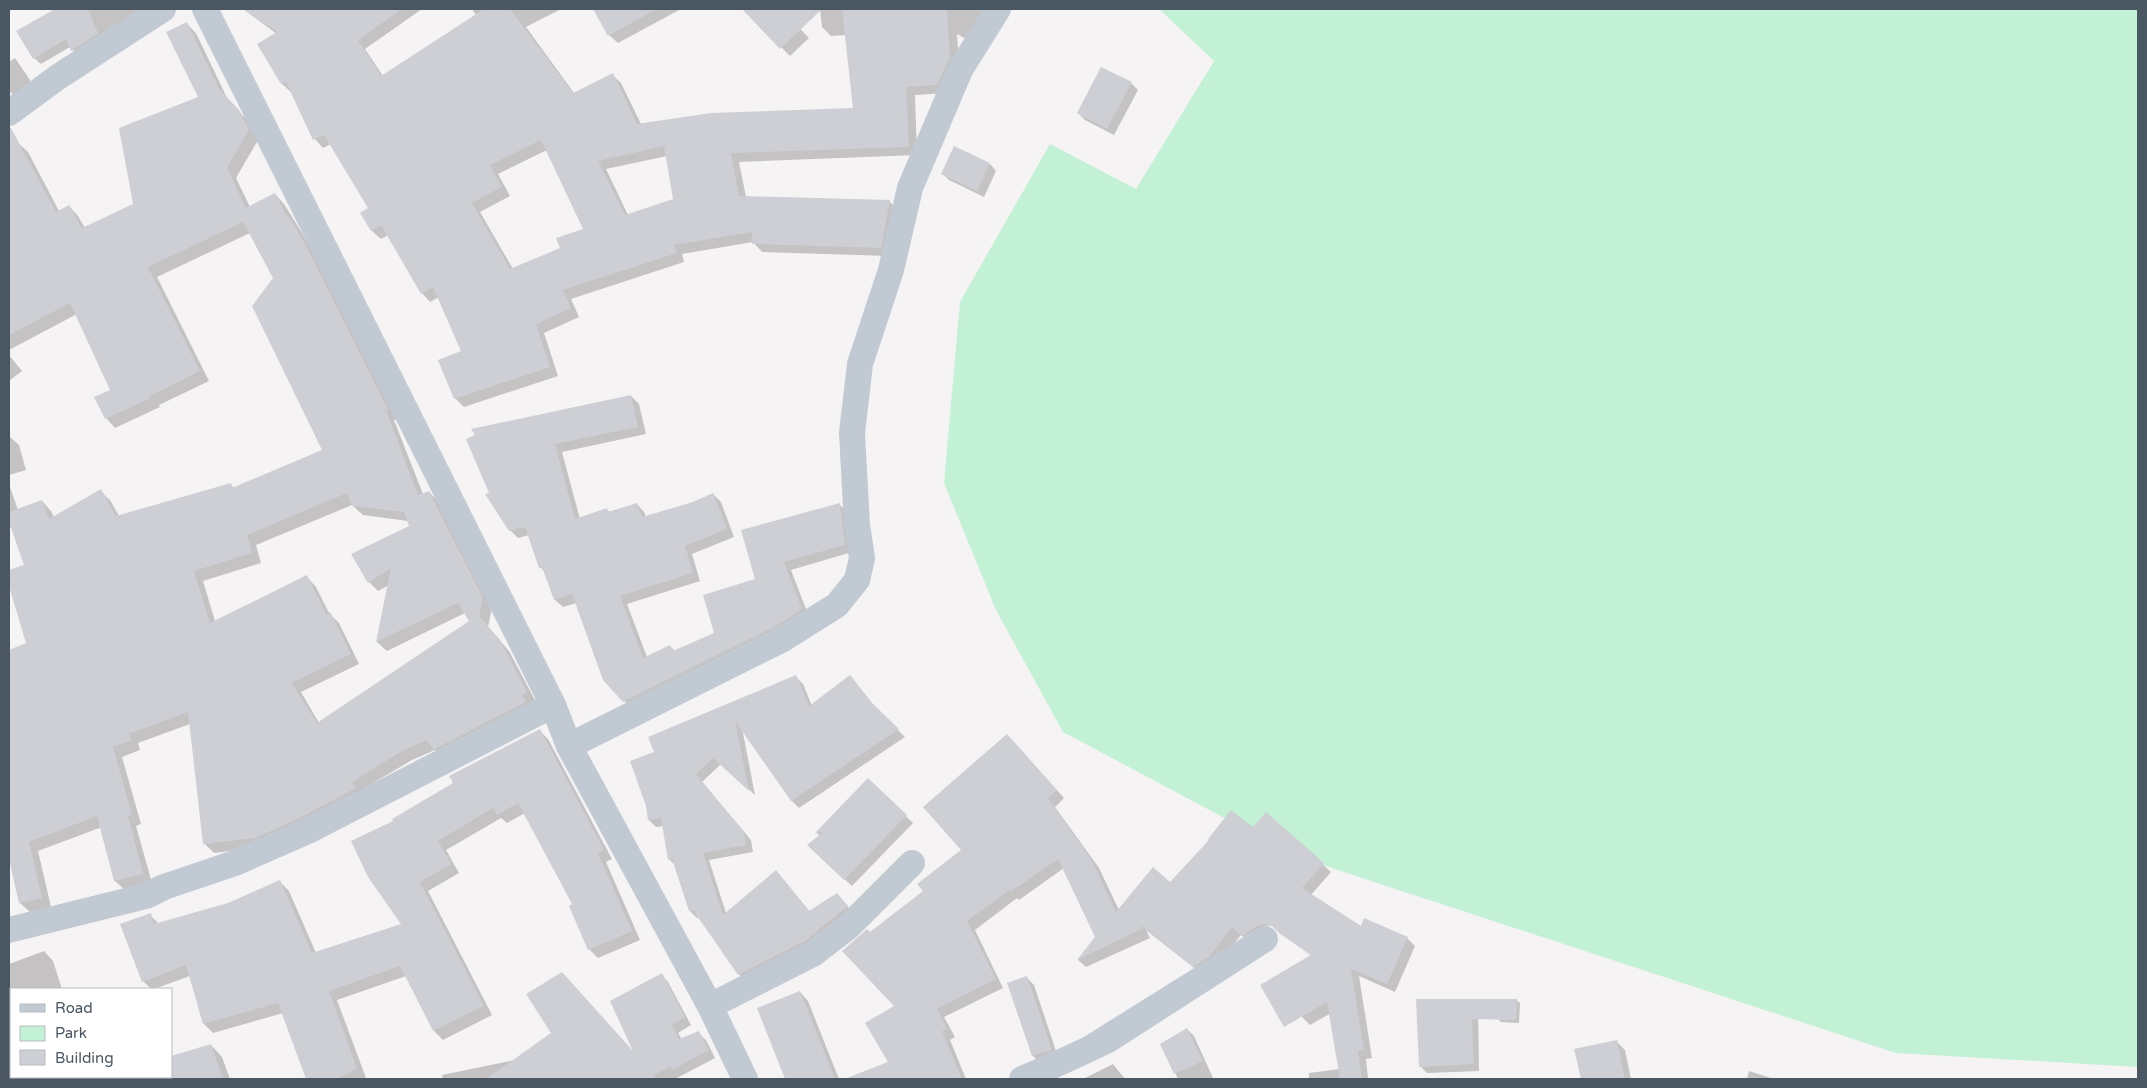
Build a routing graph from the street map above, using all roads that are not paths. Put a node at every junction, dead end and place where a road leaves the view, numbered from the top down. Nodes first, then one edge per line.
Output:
1 (163, 9) edge
2 (205, 9) edge
3 (998, 9) edge
4 (9, 113) edge
5 (553, 705) junction
6 (569, 746) junction
7 (912, 863) dead end
8 (9, 930) edge
9 (710, 1006) junction
10 (1089, 1049) junction
11 (744, 1079) edge
12 (1022, 1079) edge

1 - 4 street
2 - 5 street
3 - 6 street
5 - 6 street
5 - 8 street
6 - 9 street
7 - 9 street
9 - 11 street
10 - 10 street
10 - 12 street

